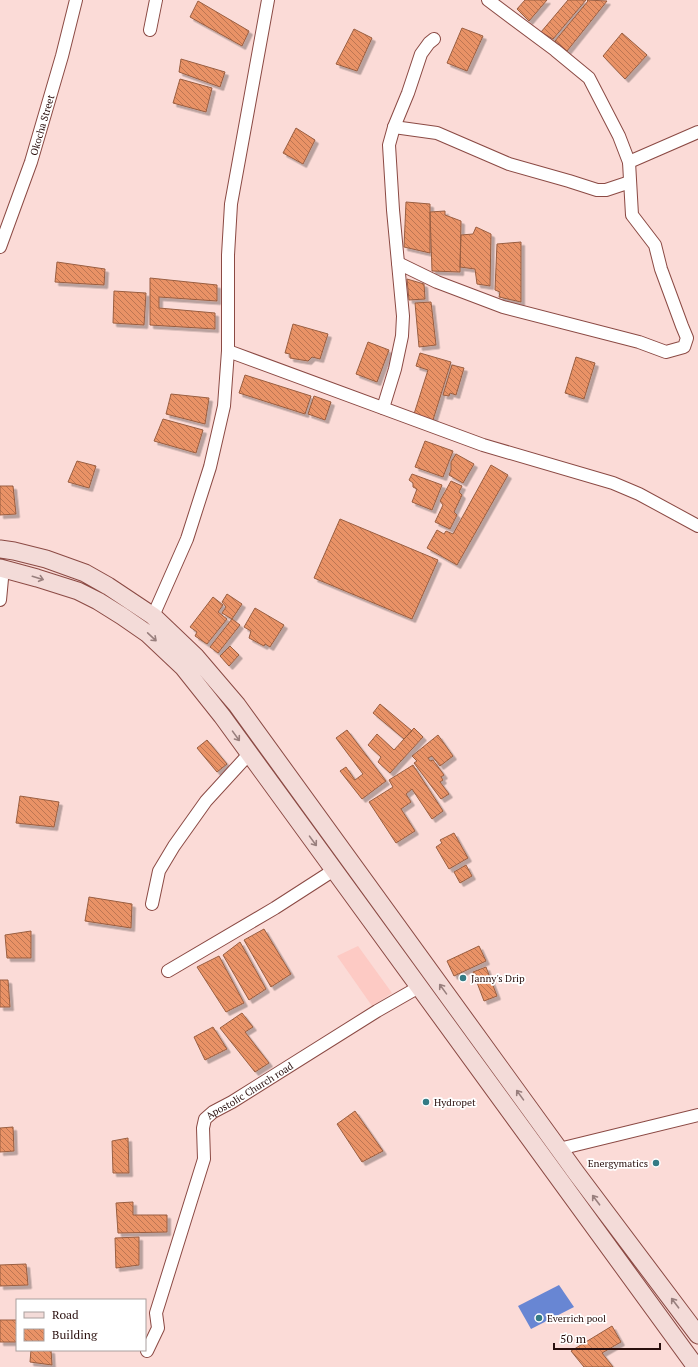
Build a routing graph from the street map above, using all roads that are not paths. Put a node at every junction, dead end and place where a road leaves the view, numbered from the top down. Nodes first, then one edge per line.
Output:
1 (76, 0) edge
2 (156, 0) edge
3 (268, 0) edge
4 (488, 0) edge
5 (150, 30) dead end
6 (434, 39) dead end
7 (394, 127) junction
8 (698, 132) edge
9 (629, 162) junction
10 (630, 182) junction
11 (0, 247) edge
12 (398, 263) junction
13 (228, 351) junction
14 (383, 408) junction
15 (698, 526) edge
16 (0, 549) edge
17 (2, 568) edge
18 (0, 600) edge
19 (153, 616) junction
20 (249, 754) junction
21 (334, 870) junction
22 (152, 904) dead end
23 (168, 972) dead end
24 (420, 987) junction
25 (698, 1115) edge
26 (559, 1149) junction
27 (698, 1335) edge
28 (147, 1351) dead end
29 (696, 1367) edge

1 - 11 street, Okocha Street
2 - 5 street
3 - 13 street
4 - 9 street
6 - 7 street
7 - 10 street
7 - 12 street
8 - 9 street
9 - 10 street
10 - 12 street
12 - 14 street
13 - 14 street
13 - 19 street
14 - 15 street
16 - 19 main road
17 - 18 street
17 -> 20 main road
26 -> 19 main road
20 -> 21 main road
20 - 22 street
21 - 23 street
21 - 24 main road
24 - 28 street, Apostolic Church road
24 - 29 main road
25 - 26 street
27 -> 26 main road

